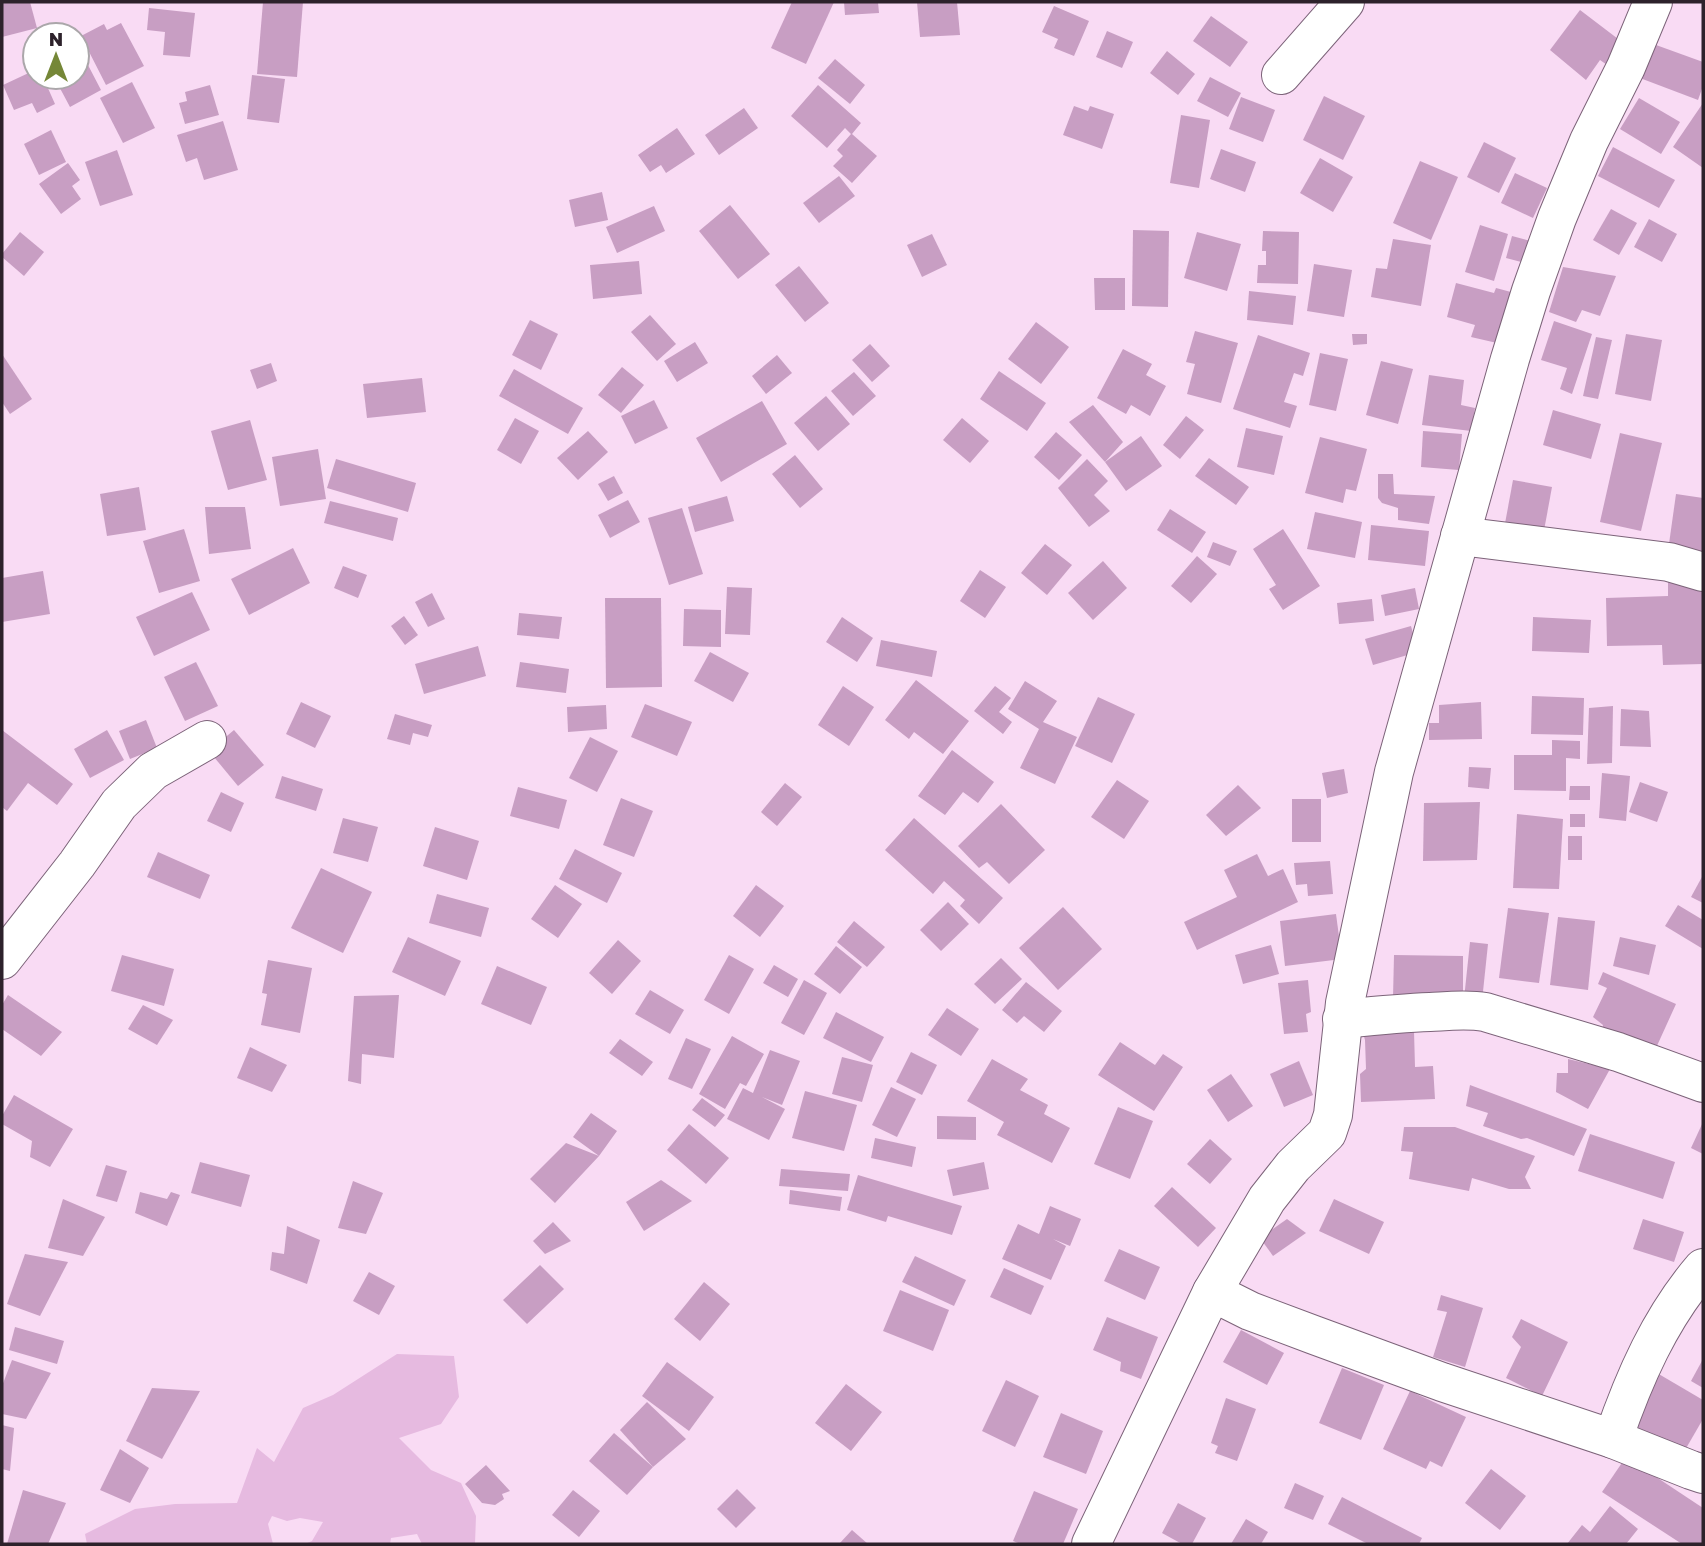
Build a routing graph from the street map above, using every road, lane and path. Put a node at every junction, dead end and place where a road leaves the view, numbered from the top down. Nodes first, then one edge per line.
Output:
1 (1345, 2) edge
2 (1653, 2) edge
3 (1281, 75) dead end
4 (1460, 536) junction
5 (1703, 572) edge
6 (207, 740) dead end
7 (2, 960) edge
8 (1342, 1019) junction
9 (1703, 1083) edge
10 (1703, 1268) edge
11 (1212, 1292) junction
12 (1613, 1439) junction
13 (1703, 1474) edge
14 (1091, 1544) edge

1 - 3 street
2 - 4 street
4 - 5 street
4 - 8 street
6 - 7 street
8 - 9 street
8 - 11 street
10 - 12 street
11 - 12 street
11 - 14 street
12 - 13 street

